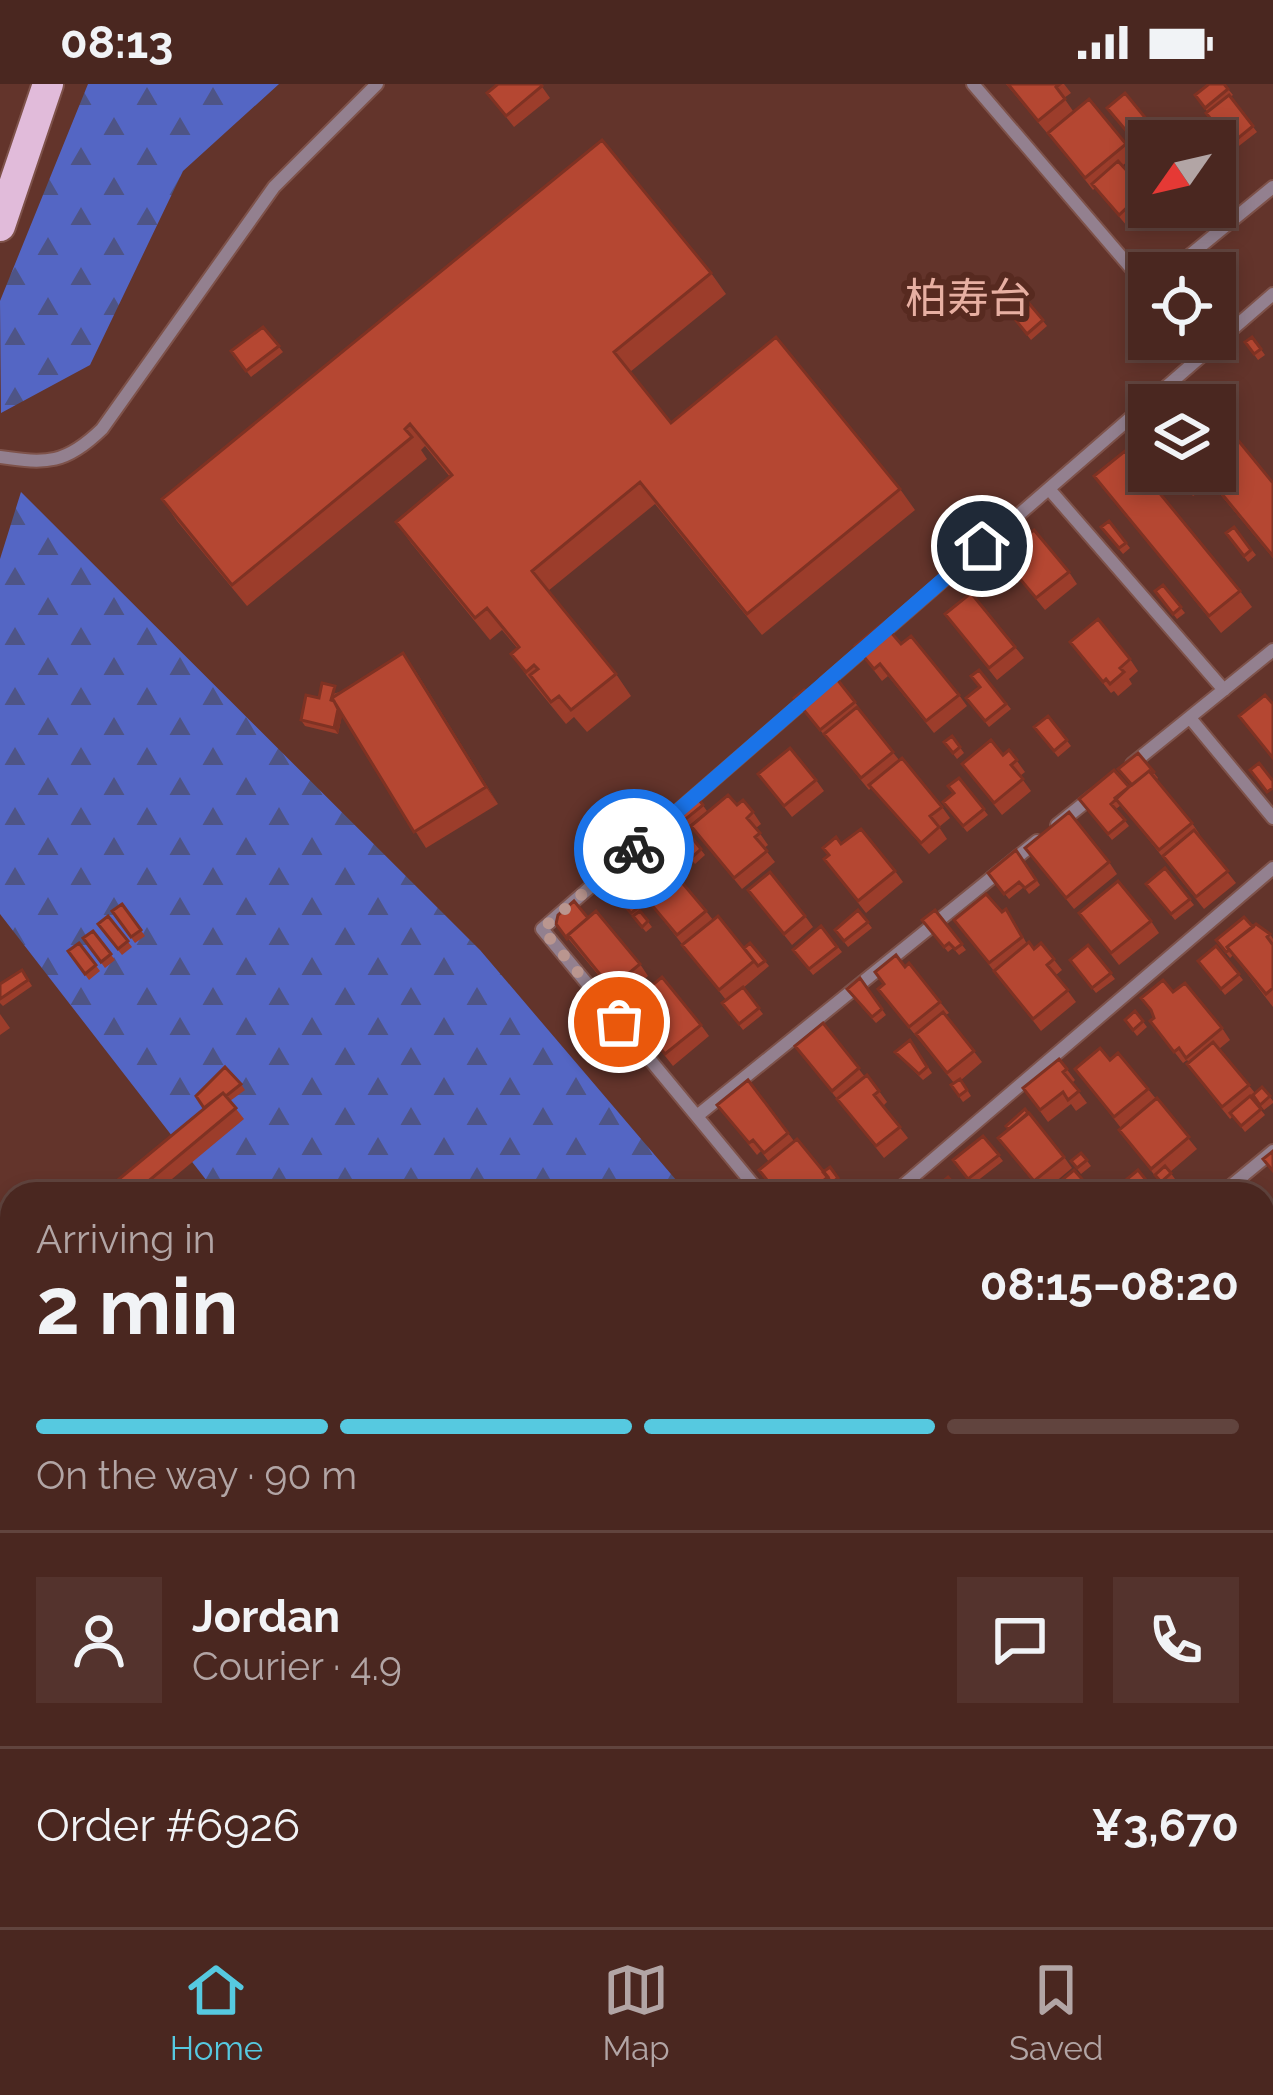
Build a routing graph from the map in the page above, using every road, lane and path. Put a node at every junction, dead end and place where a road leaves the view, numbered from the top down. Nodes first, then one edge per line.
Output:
1 (48, 84) edge
2 (377, 84) edge
3 (973, 84) edge
4 (1273, 187) edge
5 (0, 226) edge
6 (1194, 252) edge
7 (1128, 265) edge
8 (1273, 294) edge
9 (0, 457) edge
10 (1049, 489) junction
11 (1273, 650) edge
12 (1224, 690) junction
13 (1190, 718) junction
14 (1117, 777) edge
15 (1099, 791) edge
16 (1273, 818) edge
17 (1273, 868) edge
18 (697, 1116) junction
19 (1273, 1151) edge
20 (751, 1182) edge
21 (906, 1182) edge
22 (1236, 1182) edge

1 - 5 main road
2 - 9 street
3 - 7 street
4 - 6 street
8 - 10 street
10 - 12 street
10 - 18 street
11 - 12 street
12 - 13 street
13 - 14 street
13 - 16 street
15 - 18 street
17 - 21 street
18 - 20 street
19 - 22 street

